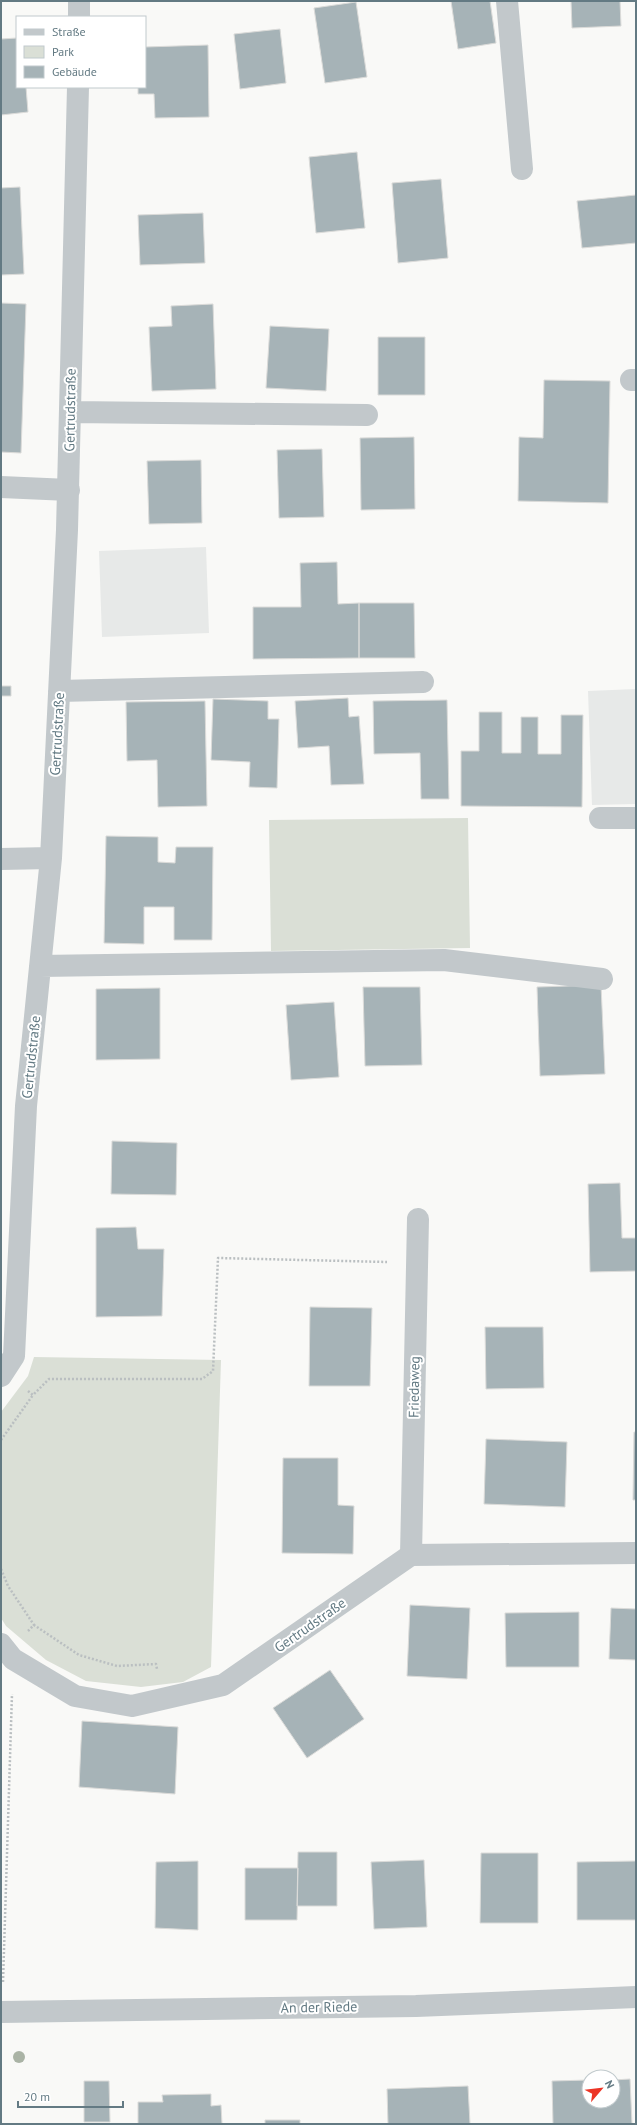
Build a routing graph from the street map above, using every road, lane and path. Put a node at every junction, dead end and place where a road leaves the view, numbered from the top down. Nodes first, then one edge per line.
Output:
1 (79, 1) edge
2 (507, 1) edge
3 (79, 16) edge
4 (78, 88) edge
5 (522, 169) dead end
6 (70, 412) junction
7 (367, 415) dead end
8 (1, 487) edge
9 (69, 490) junction
10 (423, 682) dead end
11 (59, 691) junction
12 (600, 818) dead end
13 (636, 818) edge
14 (51, 858) junction
15 (1, 859) edge
16 (40, 966) junction
17 (602, 979) dead end
18 (418, 1219) dead end
19 (417, 1263) junction
20 (2, 1374) edge
21 (33, 1395) junction
22 (1, 1440) edge
23 (636, 1553) edge
24 (411, 1555) junction
25 (1, 1569) edge
26 (34, 1625) junction
27 (7, 1652) edge
28 (164, 1699) junction
29 (636, 1997) edge
30 (2, 2012) edge

1 - 3 street
2 - 5 street
4 - 6 street, Gertrudstraße
6 - 7 street
6 - 9 street, Gertrudstraße
8 - 9 street
9 - 11 street, Gertrudstraße
10 - 11 street
11 - 14 street, Gertrudstraße
12 - 13 street
14 - 15 street
14 - 16 street, Gertrudstraße
16 - 17 street
16 - 20 street, Gertrudstraße
18 - 19 street, Friedaweg
19 - 21 path
19 - 24 street, Friedaweg
20 - 21 path
21 - 22 path
23 - 24 street
24 - 28 street, Gertrudstraße
25 - 26 path
26 - 27 path
26 - 28 path
27 - 28 street, Gertrudstraße
27 - 30 path
29 - 30 street, An der Riede

